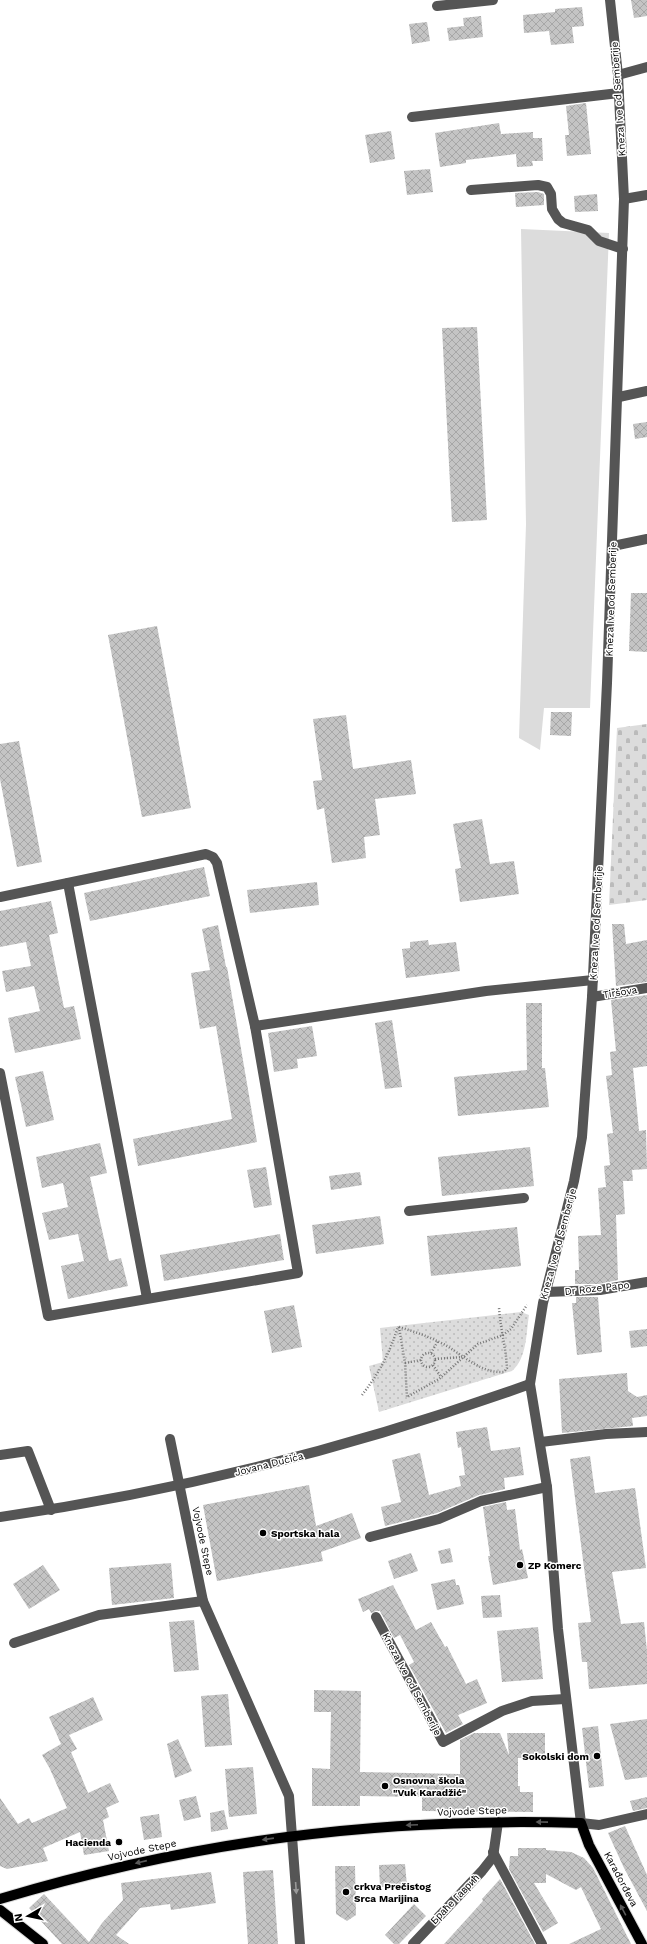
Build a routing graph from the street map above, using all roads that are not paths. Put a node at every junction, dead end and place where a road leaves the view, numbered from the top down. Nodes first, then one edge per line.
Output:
1 (493, 0) edge
2 (610, 0) edge
3 (437, 6) dead end
4 (647, 67) edge
5 (618, 75) junction
6 (619, 94) junction
7 (412, 117) dead end
8 (471, 190) dead end
9 (647, 195) edge
10 (624, 199) junction
11 (623, 249) junction
12 (647, 392) edge
13 (619, 397) junction
14 (647, 539) edge
15 (613, 546) junction
16 (68, 883) junction
17 (0, 897) edge
18 (593, 980) junction
19 (647, 988) edge
20 (592, 997) junction
21 (254, 1026) junction
22 (0, 1073) edge
23 (524, 1198) dead end
24 (409, 1211) dead end
25 (647, 1282) edge
26 (546, 1292) junction
27 (147, 1298) junction
28 (530, 1384) junction
29 (647, 1432) edge
30 (170, 1439) dead end
31 (540, 1442) junction
32 (0, 1455) edge
33 (179, 1486) junction
34 (547, 1487) junction
35 (51, 1510) junction
36 (0, 1517) edge
37 (370, 1537) dead end
38 (203, 1601) junction
39 (376, 1617) dead end
40 (14, 1643) dead end
41 (565, 1699) junction
42 (647, 1814) edge
43 (498, 1822) junction
44 (581, 1823) junction
45 (292, 1835) junction
46 (493, 1852) junction
47 (0, 1900) edge
48 (0, 1910) edge
49 (43, 1944) edge
50 (300, 1944) edge
51 (413, 1944) edge
52 (542, 1944) edge
53 (642, 1944) edge

1 - 3 street
2 - 5 street, Kneza Ive od Semberije
4 - 5 street
5 - 6 street, Kneza Ive od Semberije
6 - 7 street
6 - 10 street, Kneza Ive od Semberije
8 - 11 street
9 - 10 street
10 - 11 street, Kneza Ive od Semberije
11 - 13 street, Kneza Ive od Semberije
12 - 13 street
13 - 15 street, Kneza Ive od Semberije
14 - 15 street
15 - 18 street, Kneza Ive od Semberije
16 - 17 street
16 - 21 street
16 - 27 street
18 - 20 street, Kneza Ive od Semberije
18 - 21 street
19 - 20 street, Tiršova
20 - 26 street, Kneza Ive od Semberije
21 - 27 street
22 - 27 street
23 - 24 street
25 - 26 street, Dr Roze Papo
26 - 28 street, Kneza Ive od Semberije
28 - 31 street, Kneza Ive od Semberije
28 - 33 street, Jovana Dučića
29 - 31 street
30 - 33 street, Vojvode Stepe
31 - 34 street, Kneza Ive od Semberije
32 - 35 street
33 - 35 street, Jovana Dučića
33 - 38 street, Vojvode Stepe
34 - 37 street
34 - 41 street, Kneza Ive od Semberije
35 - 36 street, Jovana Dučića
38 - 40 street
38 - 45 street, Vojvode Stepe
39 - 41 street, Kneza Ive od Semberije
41 - 44 street, Kneza Ive od Semberije
42 - 44 street
44 -> 43 main road, Vojvode Stepe
43 -> 45 main road, Vojvode Stepe
43 - 46 street, Браће Гаврић
53 -> 44 main road, Karađorđeva
45 -> 47 main road, Vojvode Stepe
45 -> 50 street
46 - 51 street, Браће Гаврић
46 - 52 street
48 - 49 main road

